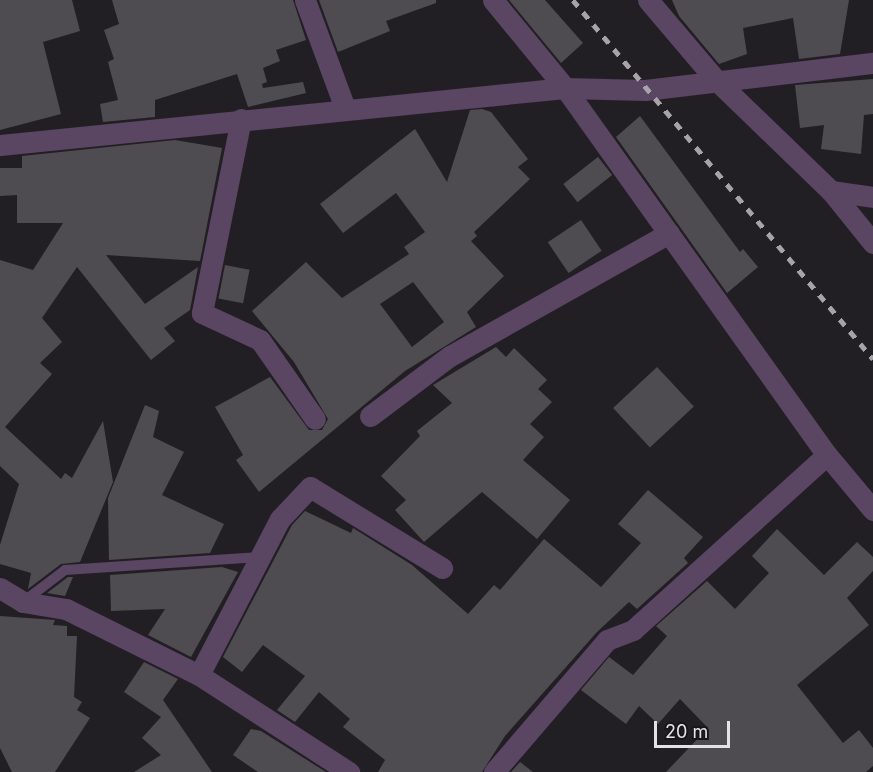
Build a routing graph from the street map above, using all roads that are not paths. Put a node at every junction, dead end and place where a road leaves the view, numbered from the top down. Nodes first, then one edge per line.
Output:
1 (305, 0) edge
2 (493, 0) edge
3 (648, 0) edge
4 (873, 63) edge
5 (715, 79) junction
6 (565, 88) junction
7 (345, 108) junction
8 (241, 119) junction
9 (0, 145) edge
10 (831, 191) junction
11 (873, 197) edge
12 (669, 233) junction
13 (873, 243) edge
14 (370, 416) dead end
15 (315, 419) dead end
16 (827, 455) junction
17 (873, 510) edge
18 (260, 556) junction
19 (442, 568) dead end
20 (0, 588) edge
21 (23, 602) junction
22 (198, 675) junction
23 (349, 772) edge
24 (494, 772) edge

1 - 7 street
2 - 6 street
3 - 5 street
4 - 5 street
5 - 6 street
5 - 10 street
6 - 7 street
6 - 12 street
7 - 8 street
8 - 9 street
8 - 15 street
10 - 11 street
10 - 13 street
12 - 14 street
12 - 16 street
16 - 17 street
16 - 24 street
18 - 19 street
18 - 21 lane
18 - 22 street
20 - 21 street
21 - 22 street
22 - 23 street

